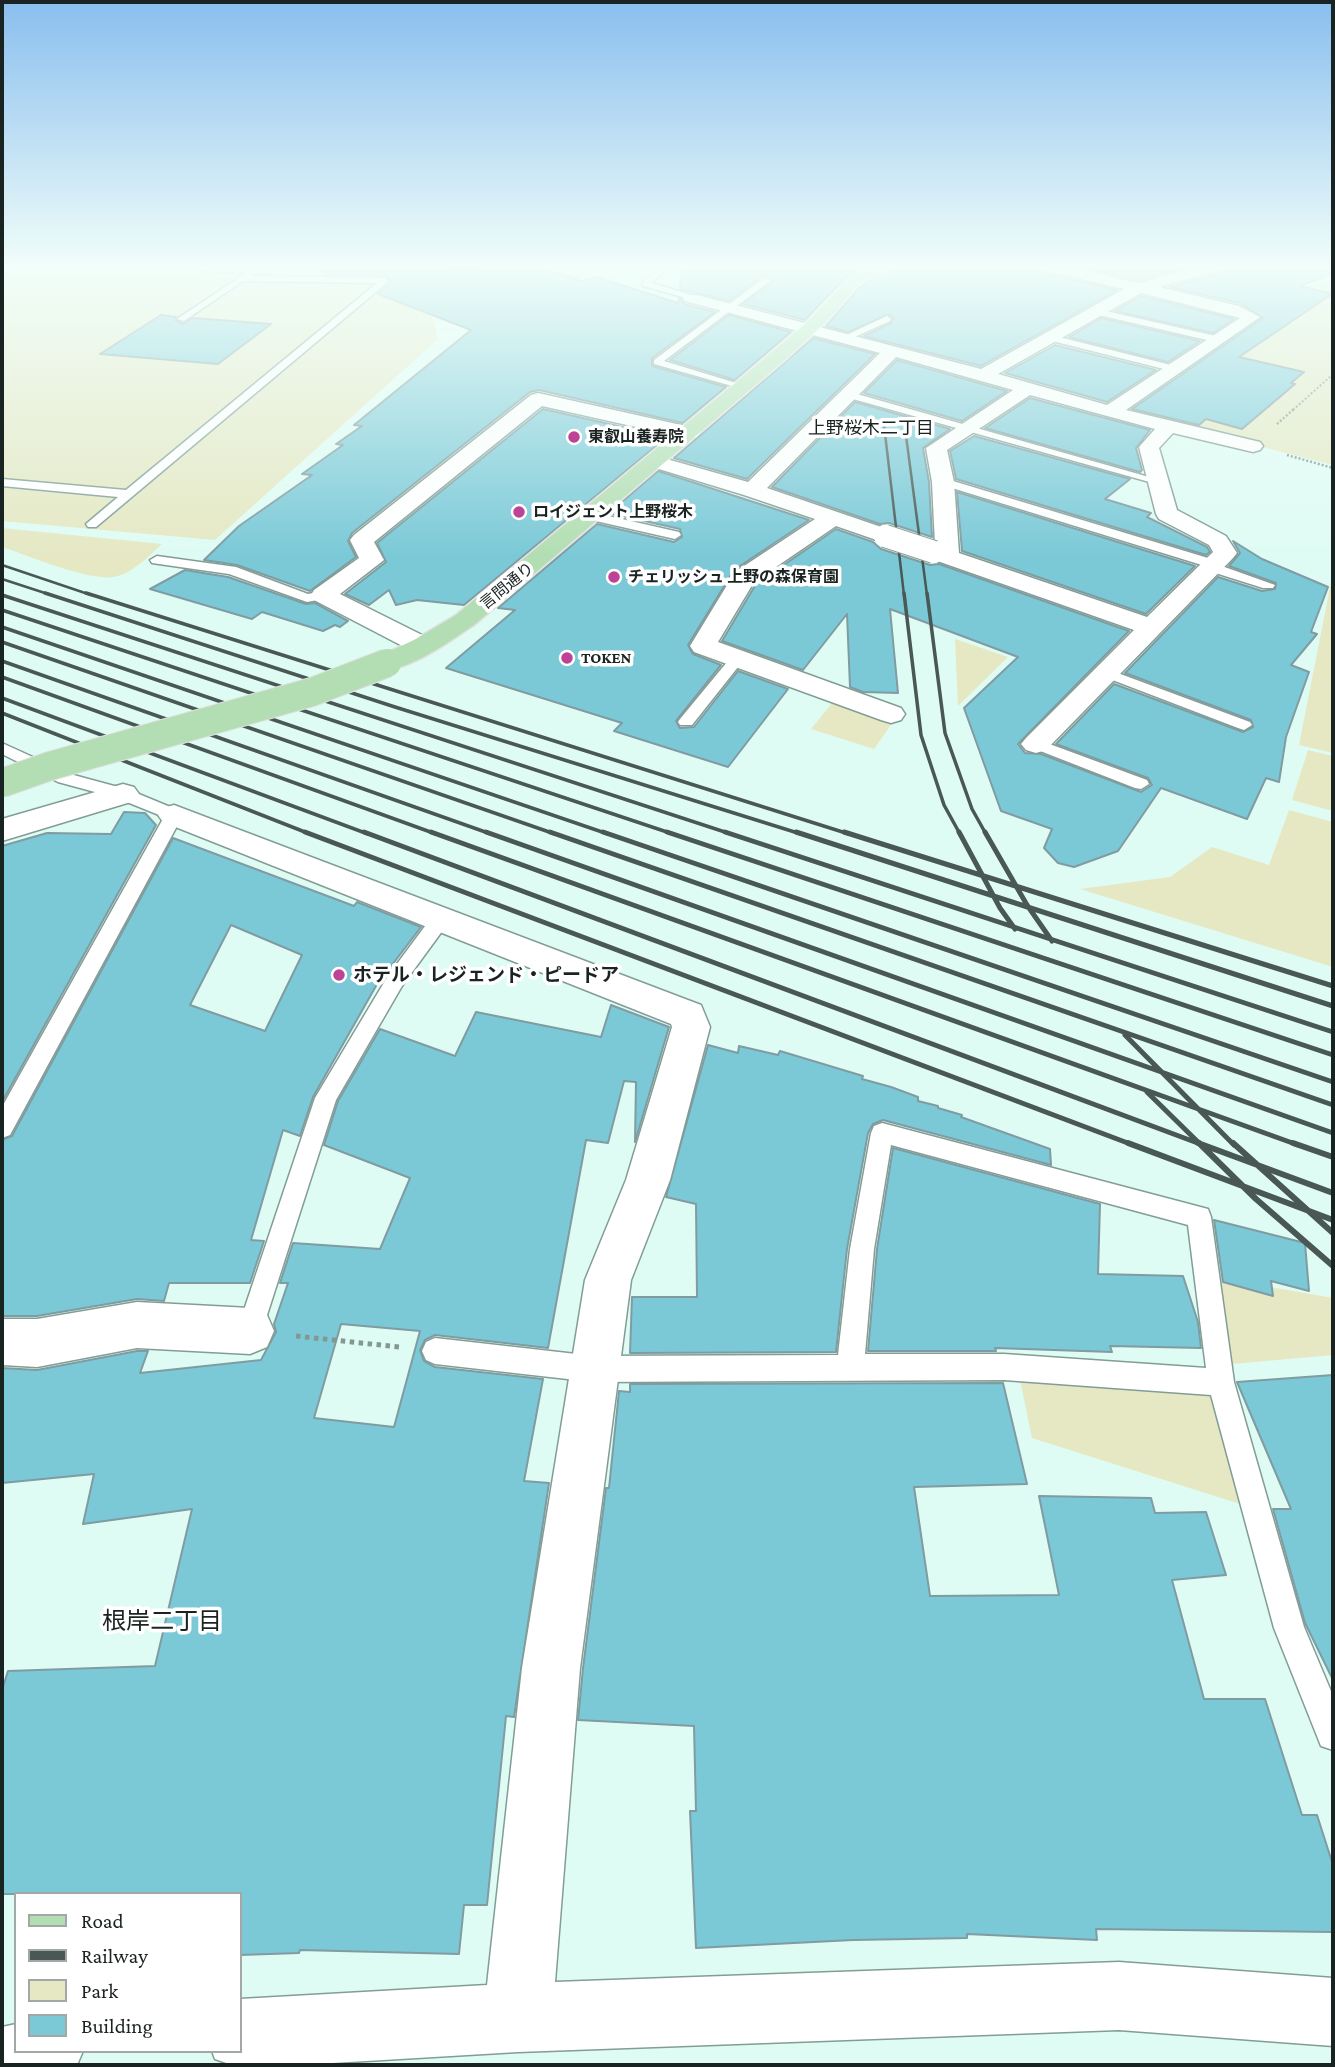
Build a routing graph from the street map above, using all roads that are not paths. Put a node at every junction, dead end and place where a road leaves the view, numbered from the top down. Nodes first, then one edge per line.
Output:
1 (286, 363) edge
2 (662, 363) edge
3 (770, 363) edge
4 (879, 363) edge
5 (941, 363) edge
6 (1002, 363) edge
7 (1154, 363) edge
8 (1184, 363) edge
9 (1176, 369) junction
10 (982, 374) junction
11 (742, 388) junction
12 (1028, 388) junction
13 (846, 394) junction
14 (1110, 412) junction
15 (1170, 426) junction
16 (967, 428) junction
17 (690, 433) junction
18 (1253, 446) road end
19 (656, 462) junction
20 (1157, 481) junction
21 (943, 482) junction
22 (2, 483) edge
23 (751, 490) junction
24 (129, 494) junction
25 (592, 516) junction
26 (833, 518) junction
27 (92, 524) dead end
28 (675, 535) dead end
29 (941, 555) junction
30 (156, 560) dead end
31 (1212, 566) junction
32 (1268, 585) dead end
33 (323, 595) junction
34 (1151, 627) junction
35 (423, 646) junction
36 (737, 659) junction
37 (1107, 673) junction
38 (891, 714) dead end
39 (686, 722) dead end
40 (1244, 725) dead end
41 (1036, 744) joint
42 (2, 748) edge
43 (50, 766) junction
44 (2, 768) edge
45 (2, 774) edge
46 (2, 783) edge
47 (1142, 784) dead end
48 (123, 794) junction
49 (2, 799) edge
50 (174, 815) junction
51 (2, 830) edge
52 (441, 919) junction
53 (2, 1128) edge
54 (250, 1331) joint
55 (2, 1342) edge
56 (435, 1351) road end
57 (594, 1368) junction
58 (850, 1369) junction
59 (1221, 1382) junction
60 (1333, 1734) edge
61 (1333, 2012) edge
62 (518, 2018) junction
63 (242, 2034) edge
64 (40, 2053) edge
65 (2, 2062) edge

1 - 24 lane
2 - 11 lane
3 - 11 main road, 言問通り
4 - 13 street
5 - 10 street
6 - 10 street
7 - 9 lane
8 - 9 street
9 - 14 street
10 - 12 street
11 - 17 main road, 言問通り
12 - 14 street
12 - 16 street
13 - 16 lane
13 - 23 street
14 - 15 street
15 - 18 street
15 - 20 street
16 - 20 lane
16 - 21 street
17 - 19 main road, 言問通り
17 - 33 street
19 - 23 street
19 - 25 main road, 言問通り
20 - 31 street
21 - 29 street
21 - 31 lane
22 - 24 lane
23 - 26 street
24 - 27 lane
25 - 28 lane
25 - 35 main road, 言問通り
26 - 29 street, bridge
26 - 36 street
29 - 34 street
30 - 33 lane
31 - 32 lane
31 - 34 street
33 - 35 street
34 - 37 street
35 - 43 main road, 言問通り, bridge
36 - 38 street
36 - 39 lane
37 - 40 lane
37 - 41 street
41 - 47 lane
42 - 48 lane
43 - 44 main road, bridge
43 - 45 main road, 言問通り, bridge
43 - 46 main road, 言問通り, bridge
43 - 49 main road, bridge
48 - 50 lane
48 - 51 street
50 - 52 street
50 - 53 lane
52 - 54 lane
52 - 57 street
54 - 55 street
56 - 57 lane
57 - 58 lane
57 - 62 street
58 - 59 lane
58 - 59 lane
59 - 60 lane
61 - 62 street
62 - 63 street
64 - 65 street

